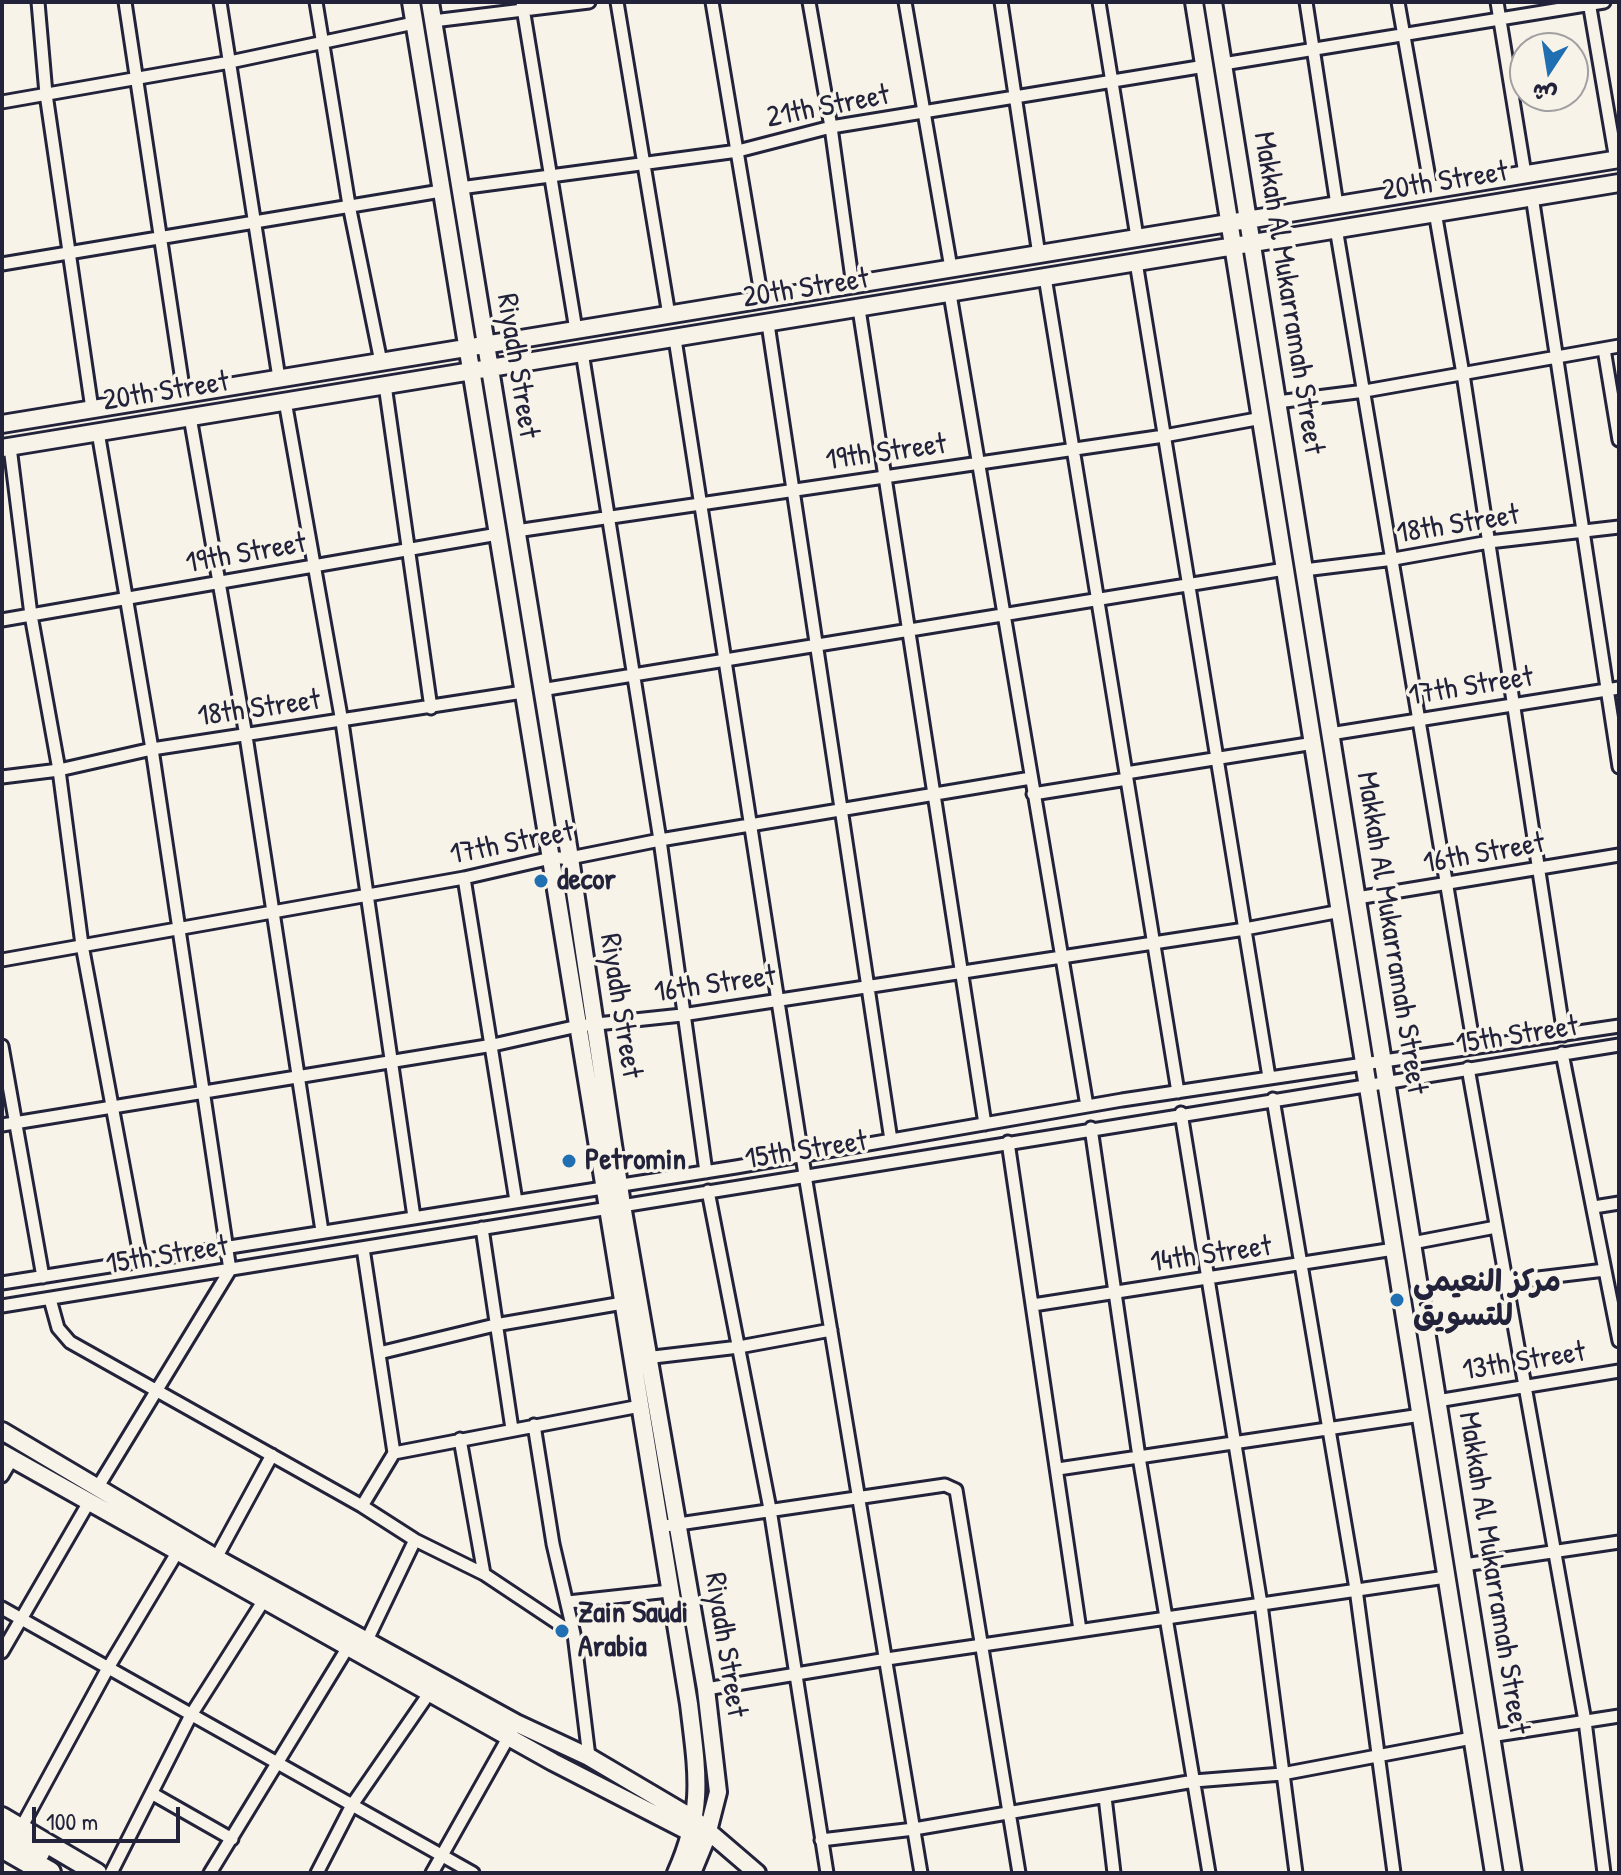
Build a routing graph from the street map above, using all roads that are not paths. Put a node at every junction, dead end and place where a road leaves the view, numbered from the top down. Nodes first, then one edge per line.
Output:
1 (38, 2) edge
2 (125, 2) edge
3 (220, 2) edge
4 (316, 2) edge
5 (411, 2) edge
6 (430, 2) edge
7 (589, 2) edge
8 (617, 2) edge
9 (712, 2) edge
10 (809, 2) edge
11 (905, 2) edge
12 (1001, 2) edge
13 (1099, 2) edge
14 (1194, 2) edge
15 (1213, 2) edge
16 (1306, 2) edge
17 (1398, 2) edge
18 (1497, 2) edge
19 (1604, 2) edge
20 (1589, 4) edge
21 (523, 7) edge
22 (1500, 19) junction
23 (433, 21) junction
24 (414, 23) junction
25 (1402, 34) junction
26 (323, 44) junction
27 (1312, 48) junction
28 (230, 62) junction
29 (1223, 64) junction
30 (1205, 66) junction
31 (137, 78) junction
32 (1112, 82) junction
33 (46, 94) junction
34 (1017, 98) junction
35 (2, 102) edge
36 (924, 113) junction
37 (831, 127) junction
38 (738, 151) junction
39 (1618, 159) edge
40 (645, 163) junction
41 (1525, 174) junction
42 (552, 176) junction
43 (1619, 183) edge
44 (460, 188) junction
45 (1431, 189) junction
46 (441, 191) junction
47 (1532, 196) junction
48 (349, 205) junction
49 (1337, 205) junction
50 (1435, 212) junction
51 (1238, 220) junction
52 (256, 222) junction
53 (1336, 228) junction
54 (163, 237) junction
55 (1137, 237) junction
56 (1242, 243) junction
57 (71, 252) junction
58 (1039, 255) junction
59 (1136, 262) junction
60 (2, 264) edge
61 (951, 268) junction
62 (1045, 277) junction
63 (853, 286) junction
64 (950, 294) junction
65 (762, 300) junction
66 (859, 309) junction
67 (669, 315) junction
68 (768, 324) junction
69 (576, 330) junction
70 (675, 339) junction
71 (485, 345) junction
72 (1619, 346) edge
73 (467, 348) junction
74 (1604, 349) junction
75 (582, 352) junction
76 (1557, 358) junction
77 (381, 362) junction
78 (490, 367) junction
79 (471, 370) junction
80 (1463, 374) junction
81 (279, 378) junction
82 (385, 385) junction
83 (1365, 391) junction
84 (184, 394) junction
85 (285, 401) junction
86 (1277, 402) junction
87 (92, 409) junction
88 (190, 417) junction
89 (3, 418) edge
90 (1262, 418) junction
91 (98, 432) junction
92 (1164, 436) junction
93 (1619, 440) edge
94 (6, 447) edge
95 (1073, 450) junction
96 (979, 464) junction
97 (885, 478) junction
98 (793, 491) junction
99 (701, 505) junction
100 (607, 519) junction
101 (1619, 527) edge
102 (507, 532) junction
103 (1583, 533) junction
104 (1489, 542) junction
105 (409, 550) junction
106 (1394, 559) junction
107 (315, 567) junction
108 (1285, 569) junction
109 (1304, 570) junction
110 (218, 583) junction
111 (1190, 586) junction
112 (1098, 598) junction
113 (126, 599) junction
114 (31, 615) junction
115 (1004, 615) junction
116 (2, 620) edge
117 (911, 630) junction
118 (819, 646) junction
119 (725, 662) junction
120 (635, 677) junction
121 (1613, 689) edge
122 (541, 690) junction
123 (523, 692) junction
124 (1513, 706) junction
125 (431, 708) junction
126 (1421, 719) junction
127 (342, 722) junction
128 (1330, 734) junction
129 (246, 736) junction
130 (1314, 743) junction
131 (152, 749) junction
132 (1217, 760) junction
133 (1619, 767) edge
134 (59, 770) junction
135 (1126, 776) junction
136 (2, 777) edge
137 (1031, 778) junction
138 (1033, 794) junction
139 (936, 795) junction
140 (843, 811) junction
141 (752, 825) junction
142 (660, 840) junction
143 (1619, 855) edge
144 (551, 858) junction
145 (570, 858) junction
146 (1539, 869) junction
147 (464, 878) junction
148 (1447, 886) junction
149 (365, 895) junction
150 (1357, 898) junction
151 (1341, 911) junction
152 (271, 912) junction
153 (178, 928) junction
154 (1245, 929) junction
155 (1154, 943) junction
156 (82, 945) junction
157 (1062, 957) junction
158 (2, 960) edge
159 (961, 973) junction
160 (868, 987) junction
161 (778, 1001) junction
162 (682, 1015) junction
163 (587, 1025) junction
164 (1619, 1026) edge
165 (1564, 1035) junction
166 (493, 1045) junction
167 (1619, 1045) edge
168 (2, 1046) edge
169 (1474, 1047) junction
170 (1562, 1053) junction
171 (1383, 1061) junction
172 (390, 1062) junction
173 (1365, 1063) junction
174 (1468, 1068) junction
175 (298, 1077) junction
176 (1269, 1077) junction
177 (1386, 1081) junction
178 (1368, 1083) junction
179 (203, 1092) junction
180 (1178, 1092) junction
181 (1273, 1099) junction
182 (1087, 1106) junction
183 (112, 1107) junction
184 (1181, 1113) junction
185 (16, 1122) junction
186 (985, 1124) junction
187 (2, 1125) edge
188 (1091, 1128) junction
189 (891, 1140) junction
190 (1008, 1142) junction
191 (802, 1156) junction
192 (706, 1172) junction
193 (805, 1175) junction
194 (611, 1186) junction
195 (708, 1191) junction
196 (516, 1201) junction
197 (1619, 1203) edge
198 (614, 1206) junction
199 (1594, 1207) junction
200 (414, 1217) junction
201 (1496, 1227) junction
202 (482, 1228) junction
203 (322, 1231) junction
204 (1412, 1243) junction
205 (227, 1246) junction
206 (363, 1248) junction
207 (1394, 1249) junction
208 (141, 1261) junction
209 (1300, 1266) junction
210 (230, 1270) junction
211 (1605, 1270) junction
212 (47, 1277) junction
213 (1207, 1280) junction
214 (1505, 1282) junction
215 (2, 1283) edge
216 (1115, 1293) junction
217 (53, 1298) junction
218 (623, 1303) junction
219 (1033, 1305) junction
220 (2, 1306) edge
221 (495, 1325) junction
222 (831, 1330) junction
223 (1619, 1341) edge
224 (739, 1347) junction
225 (379, 1353) junction
226 (650, 1358) junction
227 (632, 1360) junction
228 (1619, 1371) edge
229 (1526, 1385) junction
230 (157, 1390) junction
231 (1437, 1401) junction
232 (640, 1406) junction
233 (1421, 1415) junction
234 (534, 1425) junction
235 (512, 1429) junction
236 (2, 1431) edge
237 (1327, 1432) junction
238 (460, 1439) junction
239 (1233, 1444) junction
240 (394, 1453) junction
241 (272, 1455) junction
242 (7, 1456) edge
243 (1139, 1457) junction
244 (1058, 1469) junction
245 (2, 1476) edge
246 (99, 1485) junction
247 (861, 1497) junction
248 (89, 1502) junction
249 (362, 1506) junction
250 (770, 1509) junction
251 (677, 1525) junction
252 (658, 1527) junction
253 (415, 1540) junction
254 (1619, 1542) edge
255 (178, 1551) junction
256 (1553, 1551) junction
257 (216, 1558) junction
258 (1464, 1565) junction
259 (484, 1574) junction
260 (1446, 1577) junction
261 (1356, 1589) junction
262 (669, 1591) junction
263 (264, 1600) junction
264 (568, 1602) junction
265 (1261, 1604) junction
266 (2, 1608) edge
267 (1167, 1618) junction
268 (21, 1619) junction
269 (1080, 1630) junction
270 (574, 1634) junction
271 (367, 1640) junction
272 (983, 1645) junction
273 (348, 1647) junction
274 (2, 1652) edge
275 (887, 1659) junction
276 (108, 1668) junction
277 (796, 1676) junction
278 (706, 1689) junction
279 (430, 1692) junction
280 (191, 1715) junction
281 (1619, 1716) edge
282 (1585, 1721) junction
283 (512, 1730) junction
284 (1490, 1736) junction
285 (1472, 1738) junction
286 (589, 1757) junction
287 (1379, 1758) junction
288 (277, 1763) junction
289 (1282, 1774) junction
290 (1194, 1781) junction
291 (153, 1794) junction
292 (1105, 1797) junction
293 (352, 1805) junction
294 (1009, 1811) junction
295 (2, 1817) edge
296 (914, 1829) junction
297 (11, 1831) edge
298 (700, 1831) junction
299 (232, 1839) junction
300 (821, 1840) junction
301 (2, 1846) edge
302 (441, 1856) junction
303 (49, 1873) edge
304 (78, 1873) edge
305 (97, 1873) edge
306 (111, 1873) edge
307 (210, 1873) edge
308 (317, 1873) edge
309 (432, 1873) edge
310 (473, 1873) edge
311 (676, 1873) edge
312 (692, 1873) edge
313 (740, 1873) edge
314 (757, 1873) edge
315 (827, 1873) edge
316 (921, 1873) edge
317 (1019, 1873) edge
318 (1114, 1873) edge
319 (1209, 1873) edge
320 (1296, 1873) edge
321 (1394, 1873) edge
322 (1494, 1873) edge
323 (1513, 1873) edge
324 (1604, 1873) edge

1 - 33 street
2 - 31 street
3 - 28 street
4 - 26 street
5 - 24 main road, Riyadh Street
6 - 23 main road, Riyadh Street
7 - 21 street
8 - 40 street
9 - 38 street
10 - 37 street
11 - 36 street
12 - 34 street
13 - 32 street
14 - 30 main road, Makkah Al Mukarramah Street
15 - 29 main road, Makkah Al Mukarramah Street
16 - 27 street
17 - 25 street
18 - 22 street
19 - 20 street
20 - 22 street
20 - 39 street
21 - 23 street
21 - 42 street
22 - 25 street
22 - 41 street
23 - 44 main road, Riyadh Street
24 - 26 street
24 - 46 main road, Riyadh Street
25 - 27 street
25 - 45 street
26 - 28 street
26 - 48 street
27 - 29 street
27 - 49 street
28 - 31 street
28 - 52 street
29 - 51 main road, Makkah Al Mukarramah Street
30 - 32 street, 21th Street
30 - 51 main road, Makkah Al Mukarramah Street
31 - 33 street
31 - 54 street
32 - 34 street, 21th Street
32 - 55 street
33 - 35 street
33 - 57 street
34 - 36 street, 21th Street
34 - 58 street
36 - 37 street, 21th Street
36 - 61 street
37 - 38 street, 21th Street
37 - 63 street
38 - 40 street, 21th Street
38 - 65 street
39 - 41 main road, 20th Street
40 - 42 street, 21th Street
40 - 67 street
41 - 45 main road, 20th Street
42 - 44 street, 21th Street
42 - 69 street
43 - 47 main road, 20th Street
44 - 71 main road, Riyadh Street
45 - 49 main road, 20th Street
46 - 48 street
46 - 73 main road, Riyadh Street
47 - 50 main road, 20th Street
47 - 76 street
48 - 52 street
48 - 77 street
49 - 51 main road, 20th Street
50 - 53 main road, 20th Street
50 - 80 street
51 - 55 main road, 20th Street
51 - 56 main road, Makkah Al Mukarramah Street
52 - 54 street
52 - 81 street
53 - 56 main road, 20th Street
53 - 83 street
54 - 57 street
54 - 84 street
55 - 58 main road, 20th Street
56 - 59 main road, 20th Street
56 - 86 main road, Makkah Al Mukarramah Street
56 - 90 main road, Makkah Al Mukarramah Street
57 - 60 street
57 - 87 street
58 - 61 main road, 20th Street
59 - 62 main road, 20th Street
59 - 92 street
61 - 63 main road, 20th Street
62 - 64 main road, 20th Street
62 - 95 street
63 - 65 main road, 20th Street
64 - 66 main road, 20th Street
64 - 96 street
65 - 67 main road, 20th Street
66 - 68 main road, 20th Street
66 - 97 street
67 - 69 main road, 20th Street
68 - 70 main road, 20th Street
68 - 98 street
69 - 71 main road, 20th Street
70 - 75 main road, 20th Street
70 - 99 street
71 - 73 main road, 20th Street
71 - 78 main road, Riyadh Street
72 - 74 street
73 - 77 main road, 20th Street
73 - 79 main road, Riyadh Street
74 - 76 street
74 - 93 street
75 - 78 main road, 20th Street
75 - 100 street
76 - 80 street
76 - 103 street
77 - 81 main road, 20th Street
78 - 79 main road, 20th Street
78 - 102 main road, Riyadh Street
79 - 82 main road, 20th Street
79 - 102 main road, Riyadh Street
80 - 83 street
80 - 104 street
81 - 84 main road, 20th Street
82 - 85 main road, 20th Street
82 - 105 street
83 - 86 street
83 - 106 street
84 - 87 main road, 20th Street
85 - 88 main road, 20th Street
85 - 107 street
86 - 109 main road, Makkah Al Mukarramah Street
87 - 89 main road, 20th Street
88 - 91 main road, 20th Street
88 - 110 street
90 - 92 street, 19th Street
90 - 108 main road, Makkah Al Mukarramah Street
91 - 94 main road, 20th Street
91 - 113 street
92 - 95 street, 19th Street
92 - 111 street
94 - 114 street
95 - 96 street, 19th Street
95 - 112 street
96 - 97 street, 19th Street
96 - 115 street
97 - 98 street, 19th Street
97 - 117 street
98 - 99 street, 19th Street
98 - 118 street
99 - 100 street, 19th Street
99 - 119 street
100 - 102 street, 19th Street
100 - 120 street
101 - 103 street, 18th Street
102 - 105 street, 19th Street
102 - 122 main road, Riyadh Street
102 - 123 main road, Riyadh Street
103 - 104 street, 18th Street
103 - 121 street
104 - 106 street, 18th Street
104 - 124 street
105 - 107 street, 19th Street
105 - 125 street
106 - 109 street, 18th Street
106 - 126 street
107 - 110 street, 19th Street
107 - 127 street
108 - 111 street
108 - 130 main road, Makkah Al Mukarramah Street
109 - 128 main road, Makkah Al Mukarramah Street
110 - 113 street, 19th Street
110 - 129 street
111 - 112 street
111 - 132 street
112 - 115 street
112 - 135 street
113 - 114 street, 19th Street
113 - 131 street
114 - 116 street, 19th Street
114 - 134 street
115 - 117 street
115 - 137 street
117 - 118 street
117 - 139 street
118 - 119 street
118 - 140 street
119 - 120 street
119 - 141 street
120 - 122 street
120 - 142 street
121 - 124 street, 17th Street
121 - 133 street
122 - 145 main road, Riyadh Street
123 - 125 street, 18th Street
123 - 144 main road, Riyadh Street
124 - 126 street, 17th Street
124 - 146 street
125 - 127 street, 18th Street
126 - 128 street, 17th Street
126 - 148 street
127 - 129 street, 18th Street
127 - 149 street
128 - 150 main road, Makkah Al Mukarramah Street
129 - 131 street, 18th Street
129 - 152 street
130 - 132 street
130 - 151 main road, Makkah Al Mukarramah Street
131 - 134 street, 18th Street
131 - 153 street
132 - 135 street
132 - 154 street
134 - 136 street, 18th Street
134 - 156 street
135 - 138 street
135 - 155 street
137 - 138 street
137 - 139 street, 17th Street
138 - 157 street
139 - 140 street, 17th Street
139 - 159 street
140 - 141 street, 17th Street
140 - 160 street
141 - 142 street, 17th Street
141 - 161 street
142 - 145 street, 17th Street
142 - 162 street
143 - 146 street, 16th Street
144 - 145 street, 17th Street
144 - 147 street, 17th Street
144 - 163 main road, Riyadh Street
145 - 163 main road, Riyadh Street
146 - 148 street, 16th Street
146 - 165 street
147 - 149 street, 17th Street
147 - 166 street
148 - 150 street, 16th Street
148 - 169 street
149 - 152 street, 17th Street
149 - 172 street
150 - 171 main road, Makkah Al Mukarramah Street
151 - 154 street, 16th Street
151 - 173 main road, Makkah Al Mukarramah Street
152 - 153 street, 17th Street
152 - 175 street
153 - 156 street, 17th Street
153 - 179 street
154 - 155 street, 16th Street
154 - 176 street
155 - 157 street, 16th Street
155 - 180 street
156 - 158 street, 17th Street
156 - 183 street
157 - 159 street, 16th Street
157 - 182 street
159 - 160 street, 16th Street
159 - 186 street
160 - 161 street, 16th Street
160 - 189 street
161 - 162 street, 16th Street
161 - 191 street
162 - 163 street, 16th Street
162 - 192 street
163 - 166 street, 16th Street
163 - 194 main road, Riyadh Street
164 - 165 street, 15th Street
165 - 169 street, 15th Street
166 - 172 street, 16th Street
166 - 196 street
167 - 170 street, 15th Street
168 - 185 street
169 - 171 street, 15th Street
170 - 174 street, 15th Street
170 - 199 street
171 - 173 street, 15th Street
171 - 177 main road, Makkah Al Mukarramah Street
172 - 175 street, 16th Street
172 - 200 street
173 - 176 street, 15th Street
173 - 178 main road, Makkah Al Mukarramah Street
174 - 177 street, 15th Street
174 - 201 street
175 - 179 street, 16th Street
175 - 203 street
176 - 180 street, 15th Street
177 - 178 street, 15th Street
177 - 204 main road, Makkah Al Mukarramah Street
178 - 181 street, 15th Street
178 - 207 main road, Makkah Al Mukarramah Street
179 - 183 street, 16th Street
179 - 205 street
180 - 182 street, 15th Street
181 - 184 street, 15th Street
181 - 209 street
182 - 186 street, 15th Street
183 - 185 street, 16th Street
183 - 208 street
184 - 188 street, 15th Street
184 - 213 street
185 - 187 street, 16th Street
185 - 212 street
186 - 189 street, 15th Street
188 - 190 street, 15th Street
188 - 216 street
189 - 191 street, 15th Street
190 - 193 street, 15th Street
190 - 219 street
191 - 192 street, 15th Street
191 - 193 street
192 - 194 street, 15th Street
193 - 195 street, 15th Street
193 - 222 street
194 - 196 street, 15th Street
194 - 198 main road, Riyadh Street
195 - 198 street, 15th Street
195 - 224 street
196 - 200 street, 15th Street
197 - 199 street
198 - 202 street, 15th Street
198 - 218 main road, Riyadh Street
198 - 226 main road, Riyadh Street
199 - 211 street
200 - 203 street, 15th Street
201 - 204 street
201 - 214 street
202 - 206 street, 15th Street
202 - 221 street
203 - 205 street, 15th Street
204 - 231 main road, Makkah Al Mukarramah Street
205 - 208 street, 15th Street
205 - 210 street
206 - 210 street, 15th Street
206 - 225 street
207 - 209 street, 14th Street
207 - 233 main road, Makkah Al Mukarramah Street
208 - 212 street, 15th Street
209 - 213 street, 14th Street
209 - 237 street
210 - 217 street, 15th Street
210 - 230 street
211 - 214 street
211 - 223 street
212 - 215 street, 15th Street
212 - 217 street
213 - 216 street, 14th Street
213 - 239 street
214 - 229 street
216 - 219 street, 14th Street
216 - 243 street
217 - 220 street, 15th Street
217 - 230 street
218 - 221 street
218 - 227 main road, Riyadh Street
219 - 244 street
221 - 225 street
221 - 235 street
222 - 224 street
222 - 247 street
224 - 226 street
224 - 250 street
225 - 240 street
226 - 227 street
226 - 251 main road, Riyadh Street
227 - 232 main road, Riyadh Street
228 - 229 street, 13th Street
229 - 231 street, 13th Street
229 - 256 street
230 - 241 street
230 - 246 street
231 - 258 main road, Makkah Al Mukarramah Street
232 - 234 street
232 - 252 main road, Riyadh Street
233 - 237 street
233 - 260 main road, Makkah Al Mukarramah Street
234 - 235 street
234 - 264 street
235 - 238 street
236 - 246 main road
237 - 239 street
237 - 261 street
238 - 240 street
238 - 259 street
239 - 243 street
239 - 265 street
240 - 249 street
241 - 249 street
241 - 257 street
242 - 245 street
242 - 248 main road
243 - 244 street
243 - 267 street
244 - 269 street
246 - 257 main road
247 - 250 street
247 - 272 street
247 - 275 street
248 - 255 main road
248 - 268 street
249 - 253 street
250 - 251 street
250 - 277 street
251 - 252 street
251 - 278 main road, Riyadh Street
252 - 262 main road, Riyadh Street
253 - 259 street
253 - 271 street
254 - 256 street
255 - 263 main road
255 - 276 street
256 - 258 street
256 - 282 street
257 - 271 main road
258 - 284 main road, Makkah Al Mukarramah Street
259 - 270 street
260 - 261 street
260 - 285 main road, Makkah Al Mukarramah Street
261 - 265 street
261 - 287 street
262 - 264 street
262 - 298 main road, Riyadh Street
263 - 273 main road
263 - 280 street
264 - 270 street
265 - 267 street
265 - 289 street
266 - 268 street
267 - 269 street
267 - 290 street
268 - 274 street
268 - 276 street
269 - 272 street
270 - 286 street
271 - 283 main road
272 - 275 street
272 - 294 street
273 - 279 main road
273 - 288 street
275 - 277 street
275 - 296 street
276 - 280 street
276 - 297 street
277 - 278 street
277 - 300 street
278 - 298 main road, Riyadh Street
279 - 283 main road
279 - 293 street
280 - 288 street
280 - 291 street
281 - 282 street
282 - 284 street
282 - 324 street
283 - 286 main road
283 - 298 main road
283 - 302 street
284 - 323 main road, Makkah Al Mukarramah Street
285 - 287 street
285 - 322 main road, Makkah Al Mukarramah Street
286 - 298 main road
287 - 289 street
287 - 321 street
288 - 293 street
288 - 299 street
289 - 290 street
289 - 320 street
290 - 292 street
290 - 319 street
291 - 299 street
291 - 306 street
292 - 294 street
292 - 318 street
293 - 302 street
293 - 308 street
294 - 296 street
294 - 317 street
295 - 297 main road
296 - 300 street
296 - 316 street
297 - 304 main road
297 - 305 main road
298 - 311 main road, Riyadh Street
298 - 312 main road, Riyadh Street
298 - 313 main road
298 - 314 main road
299 - 307 street
300 - 315 street
301 - 303 highway
302 - 309 street
302 - 310 street

